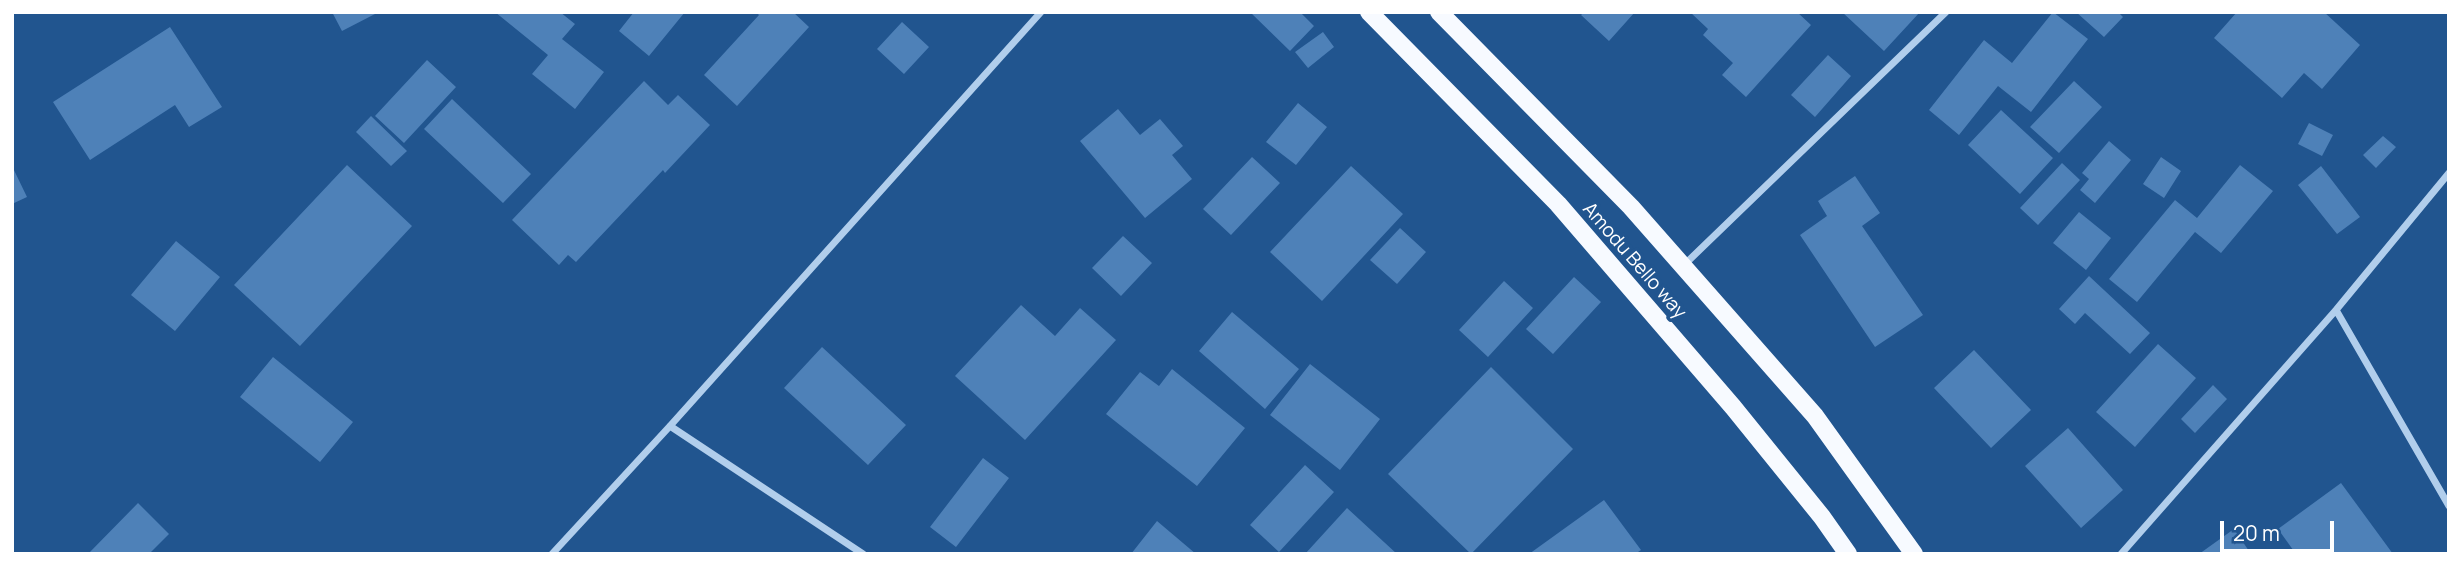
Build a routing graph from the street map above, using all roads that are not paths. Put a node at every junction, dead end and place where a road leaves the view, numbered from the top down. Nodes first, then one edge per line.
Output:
1 (1041, 12) edge
2 (1369, 12) edge
3 (1439, 12) edge
4 (1946, 12) edge
5 (2449, 173) edge
6 (1683, 266) junction
7 (2336, 310) junction
8 (670, 426) junction
9 (2449, 506) edge
10 (552, 554) edge
11 (863, 554) edge
12 (1848, 554) edge
13 (1914, 554) edge
14 (2121, 554) edge

1 - 8 street
2 - 12 main road, Amodu Bello way
3 - 6 main road, Amodu Bello way
4 - 6 street
5 - 7 street
6 - 13 main road, Amodu Bello way
7 - 9 street
7 - 14 street
8 - 10 street
8 - 11 street

